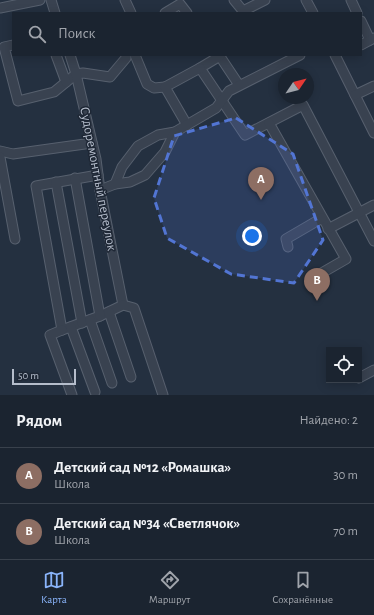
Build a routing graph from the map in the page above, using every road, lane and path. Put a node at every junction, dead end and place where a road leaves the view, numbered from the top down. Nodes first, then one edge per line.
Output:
1 (40, 0) edge
2 (51, 0) edge
3 (125, 0) edge
4 (234, 0) edge
5 (265, 0) edge
6 (351, 0) edge
7 (310, 1) edge
8 (182, 2) edge
9 (0, 8) edge
10 (55, 12) edge
11 (131, 12) edge
12 (167, 12) edge
13 (187, 12) edge
14 (313, 12) edge
15 (357, 12) edge
16 (362, 22) edge
17 (372, 39) edge
18 (362, 44) edge
19 (12, 45) edge
20 (56, 56) edge
21 (70, 56) edge
22 (126, 56) edge
23 (135, 56) edge
24 (218, 56) edge
25 (221, 56) edge
26 (298, 56) edge
27 (337, 56) edge
28 (200, 68) junction
29 (76, 74) junction
30 (66, 82) junction
31 (238, 86) junction
32 (374, 86) edge
33 (165, 87) junction
34 (355, 95) junction
35 (221, 101) junction
36 (269, 122) junction
37 (187, 125) junction
38 (175, 132) junction
39 (374, 133) edge
40 (92, 143) junction
41 (0, 151) edge
42 (0, 157) edge
43 (98, 175) junction
44 (75, 178) junction
45 (56, 182) junction
46 (115, 184) junction
47 (100, 190) junction
48 (374, 205) edge
49 (359, 212) junction
50 (322, 218) junction
51 (328, 229) junction
52 (14, 239) dead end
53 (374, 240) edge
54 (288, 247) dead end
55 (313, 278) dead end
56 (123, 305) junction
57 (104, 314) junction
58 (86, 322) junction
59 (71, 327) junction
60 (62, 330) junction
61 (374, 370) edge
62 (131, 376) dead end
63 (362, 376) edge
64 (112, 384) dead end
65 (95, 392) dead end
66 (72, 395) edge
67 (163, 395) edge

1 - 9 street
2 - 10 street
3 - 11 street
4 - 5 street
6 - 15 street
7 - 14 street
8 - 12 street
8 - 13 street
16 - 17 street
17 - 18 street
19 - 30 street
20 - 30 street
21 - 29 street, Судоремонтный переулок
22 - 29 street
23 - 33 street
24 - 28 street
25 - 31 street
26 - 31 street
27 - 34 street
28 - 33 street
28 - 35 street
29 - 30 street
29 - 40 street, Судоремонтный переулок
31 - 35 street
32 - 34 street
33 - 37 street
34 - 39 street
35 - 36 street
35 - 37 street
36 - 49 street
36 - 50 street
37 - 38 street
38 - 46 street
38 - 46 street
40 - 41 street
40 - 43 street, Судоремонтный переулок
42 - 52 street
43 - 44 street
43 - 47 street, Судоремонтный переулок
44 - 45 street
44 - 57 street
45 - 58 street
45 - 60 street
46 - 47 street
47 - 56 street, Судоремонтный переулок
48 - 49 street
49 - 51 street
49 - 53 street
50 - 51 street
50 - 54 street
51 - 55 street
56 - 57 street
56 - 67 street
57 - 58 street
57 - 62 street
58 - 59 street
58 - 64 street
59 - 60 street
59 - 65 street
60 - 66 street
61 - 63 street

